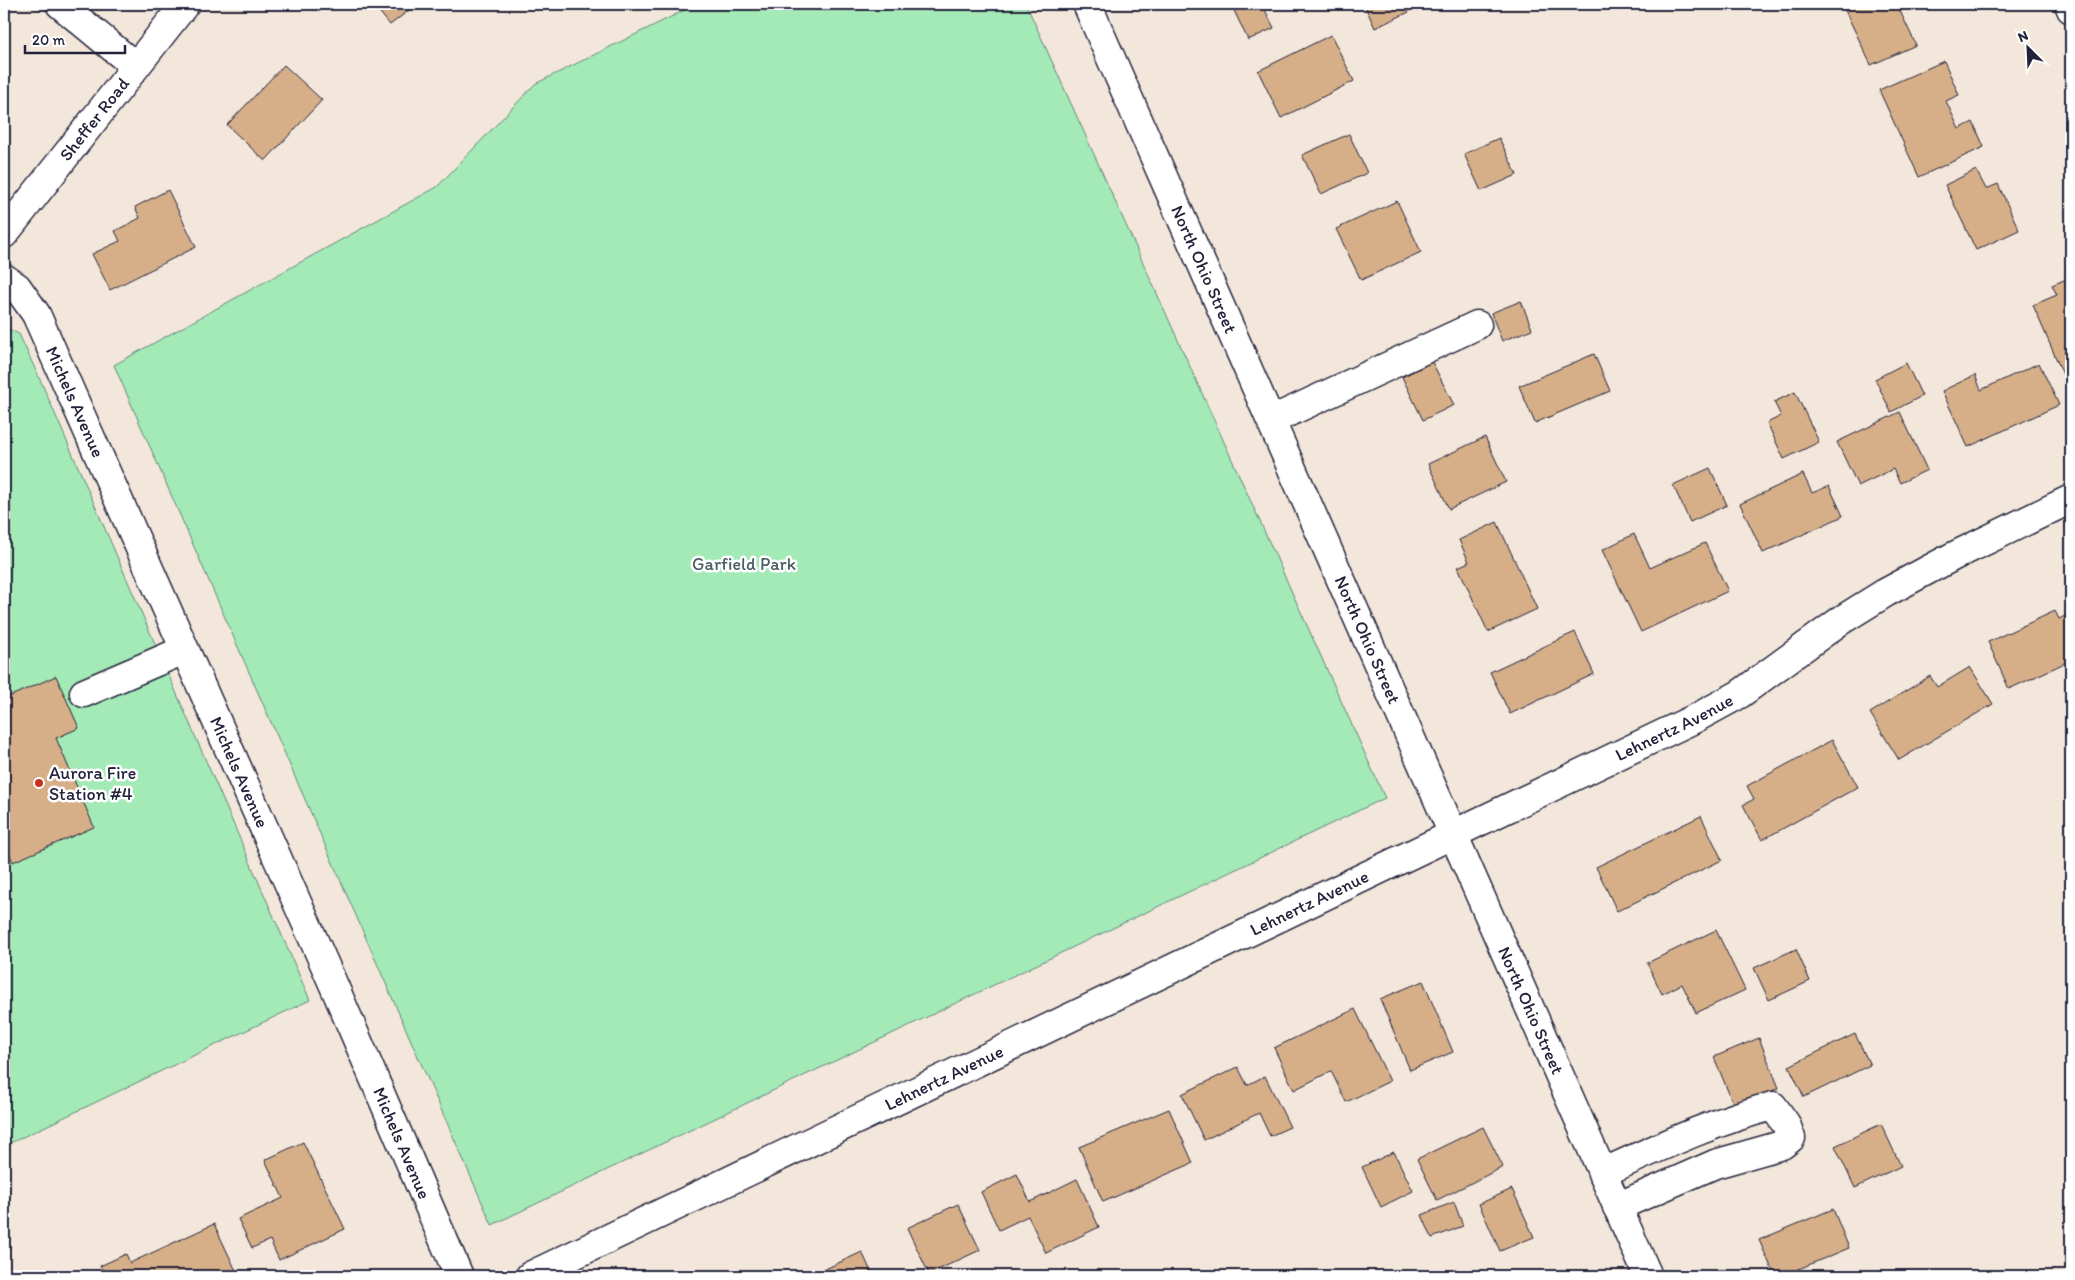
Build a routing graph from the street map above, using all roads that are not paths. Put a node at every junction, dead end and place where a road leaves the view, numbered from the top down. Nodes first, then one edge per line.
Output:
1 (60, 4) edge
2 (185, 4) edge
3 (1087, 4) edge
4 (2069, 4) edge
5 (2071, 9) edge
6 (135, 66) junction
7 (4, 234) edge
8 (4, 278) edge
9 (1477, 325) dead end
10 (1272, 420) junction
11 (2071, 499) edge
12 (184, 650) junction
13 (84, 693) dead end
14 (1452, 833) junction
15 (1602, 1173) junction
16 (1617, 1207) junction
17 (459, 1276) edge
18 (530, 1276) edge
19 (1648, 1276) edge

1 - 6 street
2 - 6 street, Sheffer Road
3 - 10 street, North Ohio Street
4 - 5 street
6 - 7 street, Sheffer Road
8 - 12 street, Michels Avenue
9 - 10 street
10 - 14 street, North Ohio Street
11 - 14 street, Lehnertz Avenue
12 - 13 street
12 - 17 street, Michels Avenue
14 - 15 street, North Ohio Street
14 - 18 street, Lehnertz Avenue
15 - 16 street, North Ohio Street
15 - 16 street
16 - 19 street, North Ohio Street

